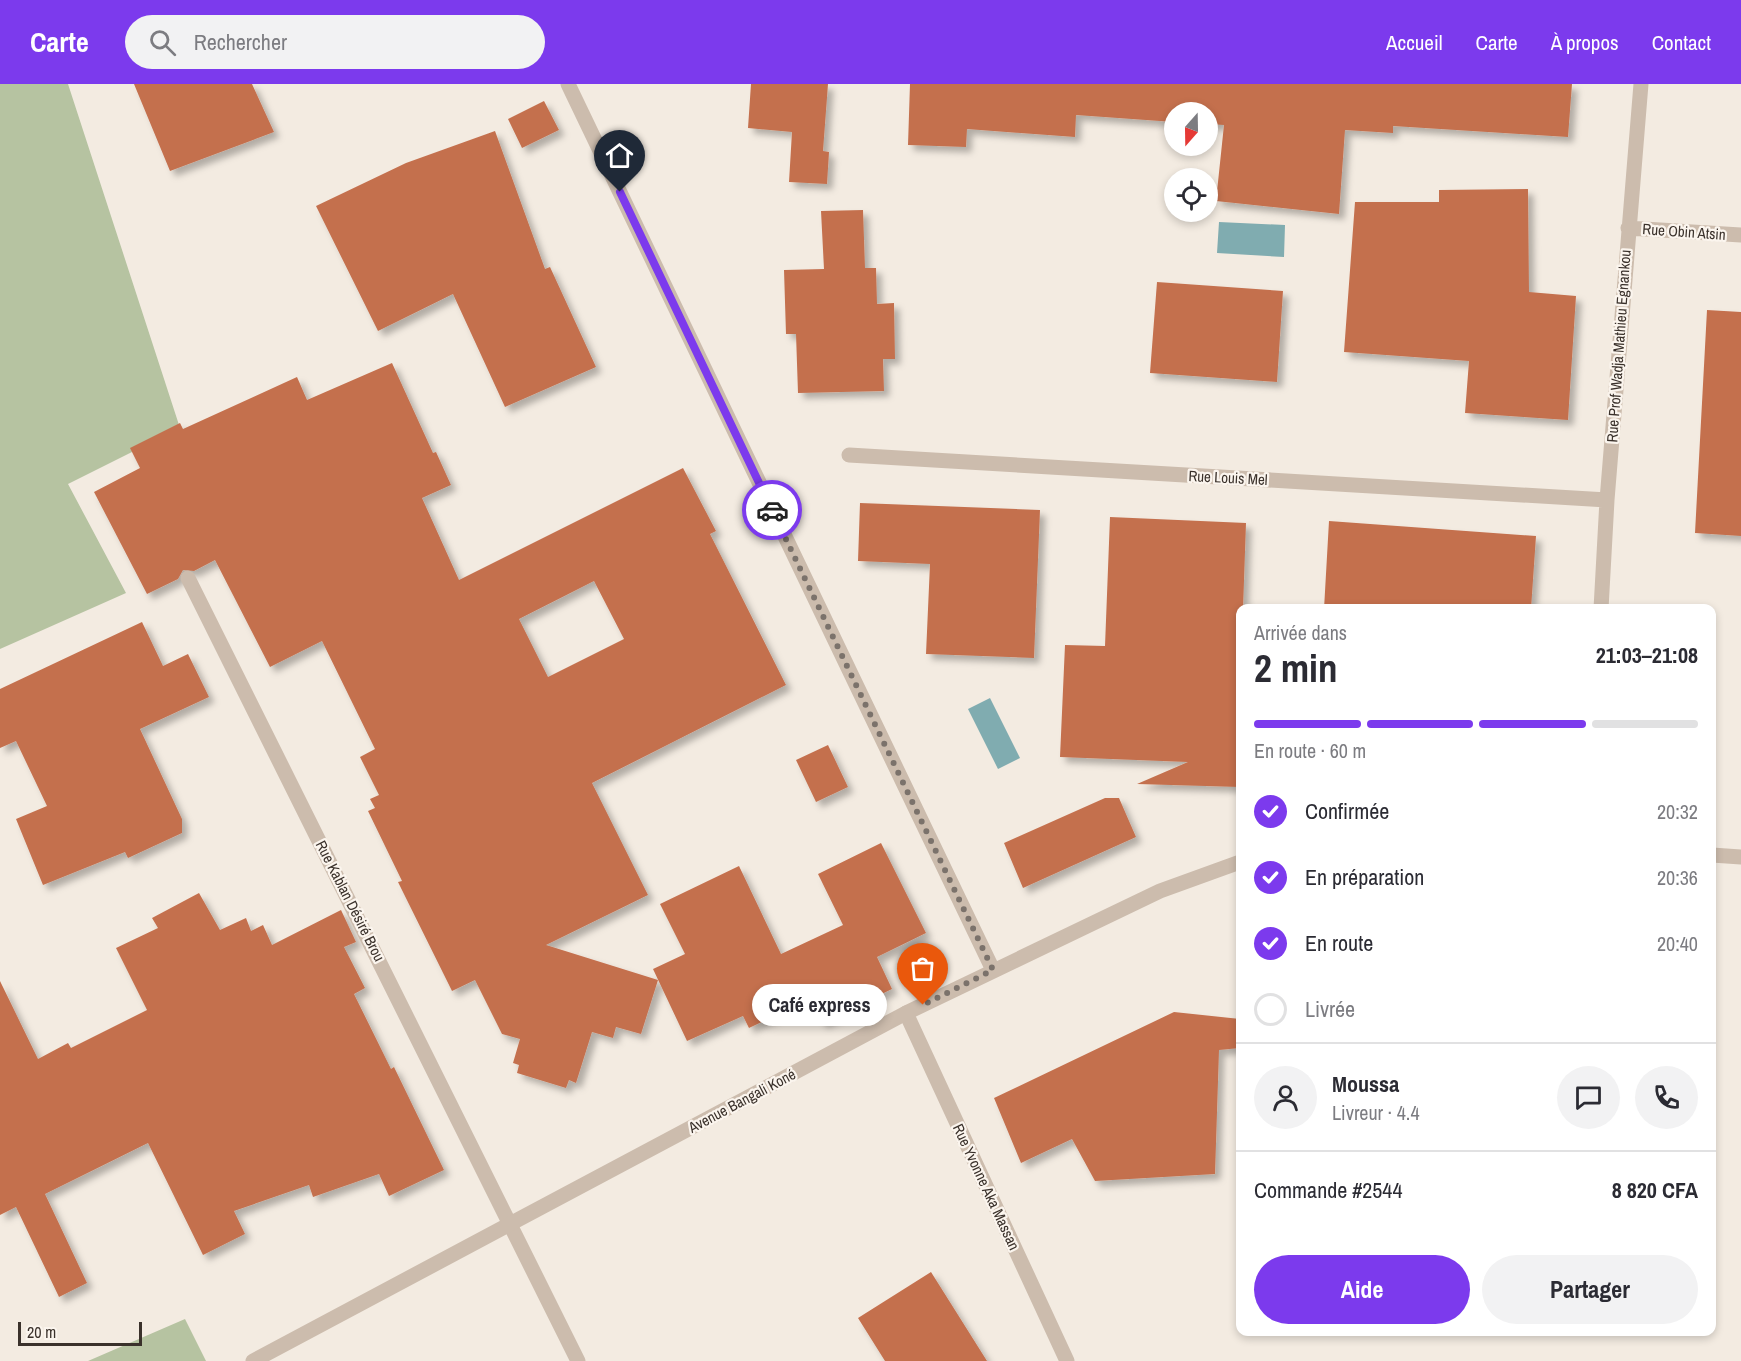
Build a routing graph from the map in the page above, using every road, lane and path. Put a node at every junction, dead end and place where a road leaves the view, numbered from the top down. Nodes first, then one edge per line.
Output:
1 (568, 84) edge
2 (1641, 84) edge
3 (1628, 228) junction
4 (1741, 235) edge
5 (849, 455) dead end
6 (1607, 500) junction
7 (188, 578) dead end
8 (1601, 604) edge
9 (1716, 855) edge
10 (1741, 857) edge
11 (1236, 863) edge
12 (993, 970) junction
13 (906, 1013) junction
14 (512, 1225) junction
15 (253, 1361) edge
16 (578, 1361) edge
17 (1067, 1361) edge

1 - 12 street
2 - 3 street, Rue Prof Wadja Mathieu Egnankou
3 - 4 street, Rue Obin Atsin
3 - 6 street, Rue Prof Wadja Mathieu Egnankou
5 - 6 street, Rue Louis Mel
6 - 8 street, Rue Prof Wadja Mathieu Egnankou
7 - 14 street, Rue Kablan Désiré Brou
9 - 10 street
11 - 12 street, Avenue Bangali Koné
12 - 13 street, Avenue Bangali Koné
13 - 14 street, Avenue Bangali Koné
13 - 17 street, Rue Yvonne Aka Massan
14 - 15 street, Avenue Bangali Koné
14 - 16 street, Rue Kablan Désiré Brou

